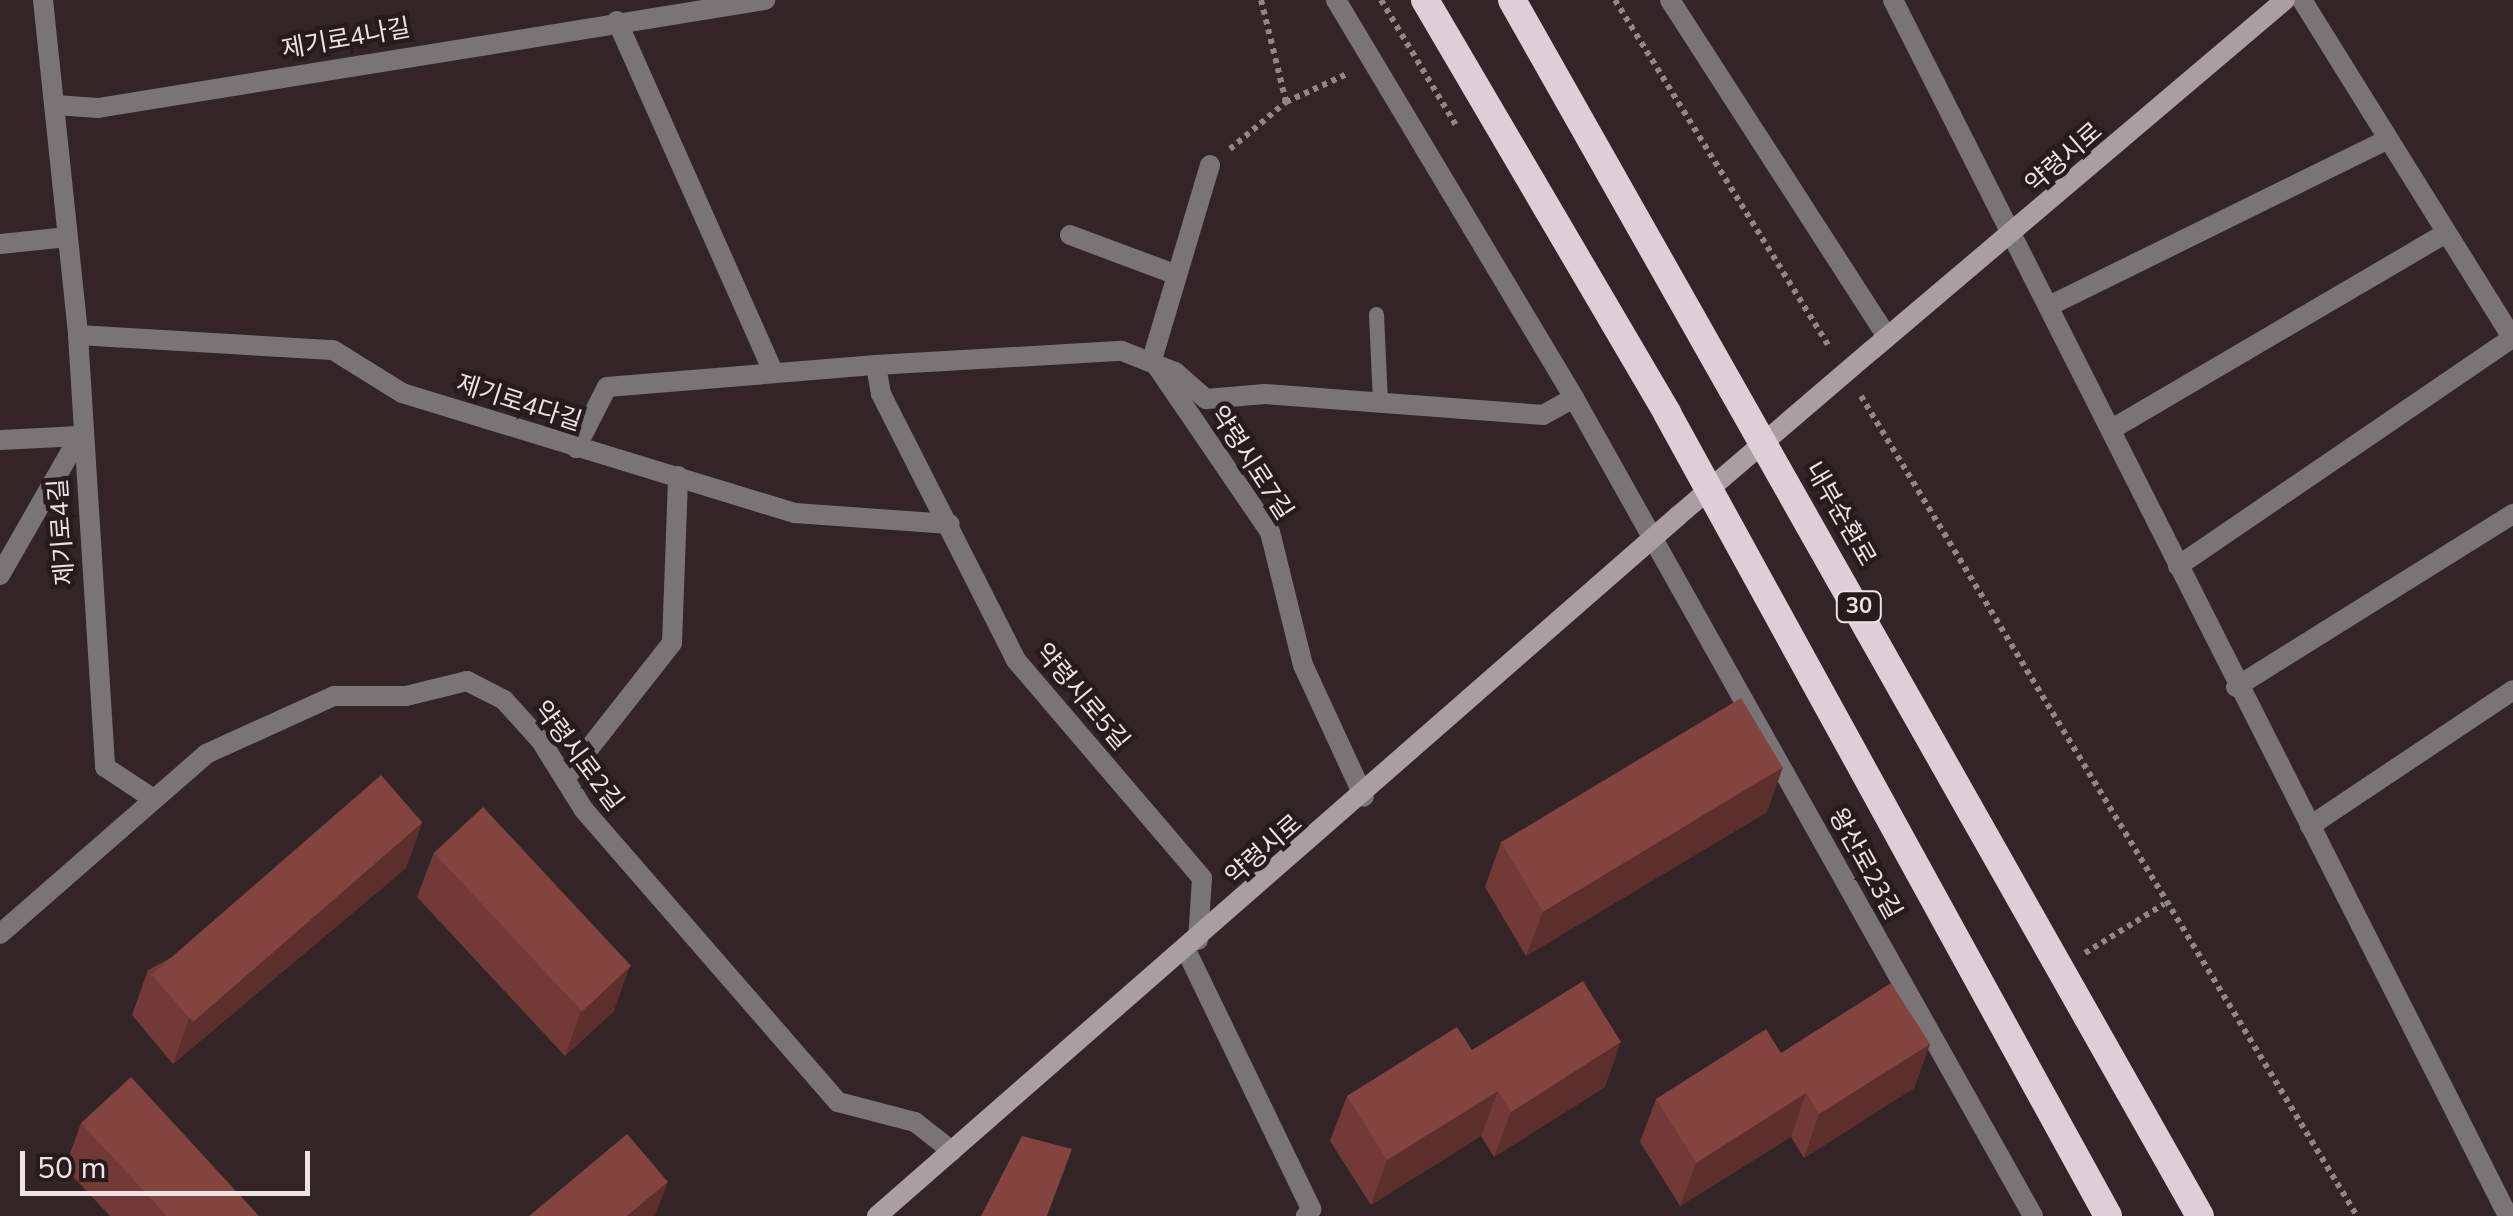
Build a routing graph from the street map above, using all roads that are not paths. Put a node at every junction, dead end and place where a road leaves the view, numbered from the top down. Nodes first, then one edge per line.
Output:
1 (43, 0) edge
2 (650, 0) edge
3 (765, 0) edge
4 (1336, 0) edge
5 (1426, 0) edge
6 (1512, 0) edge
7 (1670, 0) edge
8 (1893, 0) edge
9 (2285, 0) edge
10 (2302, 0) edge
11 (662, 20) junction
12 (616, 21) junction
13 (54, 105) junction
14 (2388, 139) junction
15 (1210, 166) road end
16 (2446, 233) junction
17 (1070, 235) dead end
18 (2013, 236) junction
19 (68, 237) junction
20 (0, 244) edge
21 (1178, 275) junction
22 (2049, 306) junction
23 (1376, 314) dead end
24 (78, 335) junction
25 (2513, 338) edge
26 (1880, 344) junction
27 (1152, 359) junction
28 (876, 365) junction
29 (774, 373) junction
30 (1574, 398) junction
31 (1380, 402) junction
32 (2112, 429) junction
33 (80, 436) junction
34 (0, 440) edge
35 (576, 448) junction
36 (678, 476) junction
37 (2513, 514) edge
38 (950, 524) junction
39 (1653, 537) junction
40 (2178, 566) junction
41 (0, 575) edge
42 (2236, 687) junction
43 (2513, 690) edge
44 (565, 778) junction
45 (1364, 797) junction
46 (152, 798) junction
47 (2310, 826) junction
48 (0, 934) edge
49 (1192, 945) junction
50 (952, 1152) junction
51 (877, 1216) edge
52 (1306, 1216) edge
53 (2033, 1216) edge
54 (2108, 1216) edge
55 (2200, 1216) edge
56 (2508, 1216) edge

1 - 13 street, 제기로4길
2 - 11 street
3 - 11 street, 제기로4나길
4 - 30 street, 왕산로23길
5 - 54 highway, bridge
6 - 55 highway, 내부순환로 / 30, bridge
7 - 26 street
8 - 18 street
9 - 18 main road, 약령시로
10 - 14 street
11 - 12 street, 제기로4나길
12 - 13 street, 제기로4나길
12 - 29 street
13 - 19 street, 제기로4길
14 - 16 street
14 - 22 street
15 - 21 street
16 - 25 street
16 - 32 street
17 - 21 street
18 - 22 street
18 - 26 main road, 약령시로
19 - 20 street
19 - 24 street, 제기로4길
21 - 27 street
22 - 32 street
23 - 31 lane
24 - 33 street, 제기로4길
24 - 35 street, 제기로4다길
25 - 40 street
26 - 39 main road, 약령시로, bridge
27 - 28 street
27 - 31 street
27 - 45 street, 약령시로7길
28 - 29 street
28 - 38 street, 약령시로5길
29 - 35 street
30 - 31 street
30 - 39 street, 왕산로23길
32 - 40 street
33 - 34 street
33 - 41 street
33 - 46 street, 제기로4길
35 - 36 street, 제기로4다길
36 - 38 street, 제기로4다길
36 - 44 street
37 - 42 street
38 - 49 street, 약령시로5길
39 - 45 main road, 약령시로
39 - 53 street, 왕산로23길
40 - 42 street
42 - 47 street
43 - 47 street
44 - 46 street, 약령시로2길
44 - 50 street, 약령시로2길
45 - 49 main road, 약령시로
46 - 48 street, 약령시로2길
47 - 56 street
49 - 50 main road, 약령시로
49 - 52 street
50 - 51 main road, 약령시로

